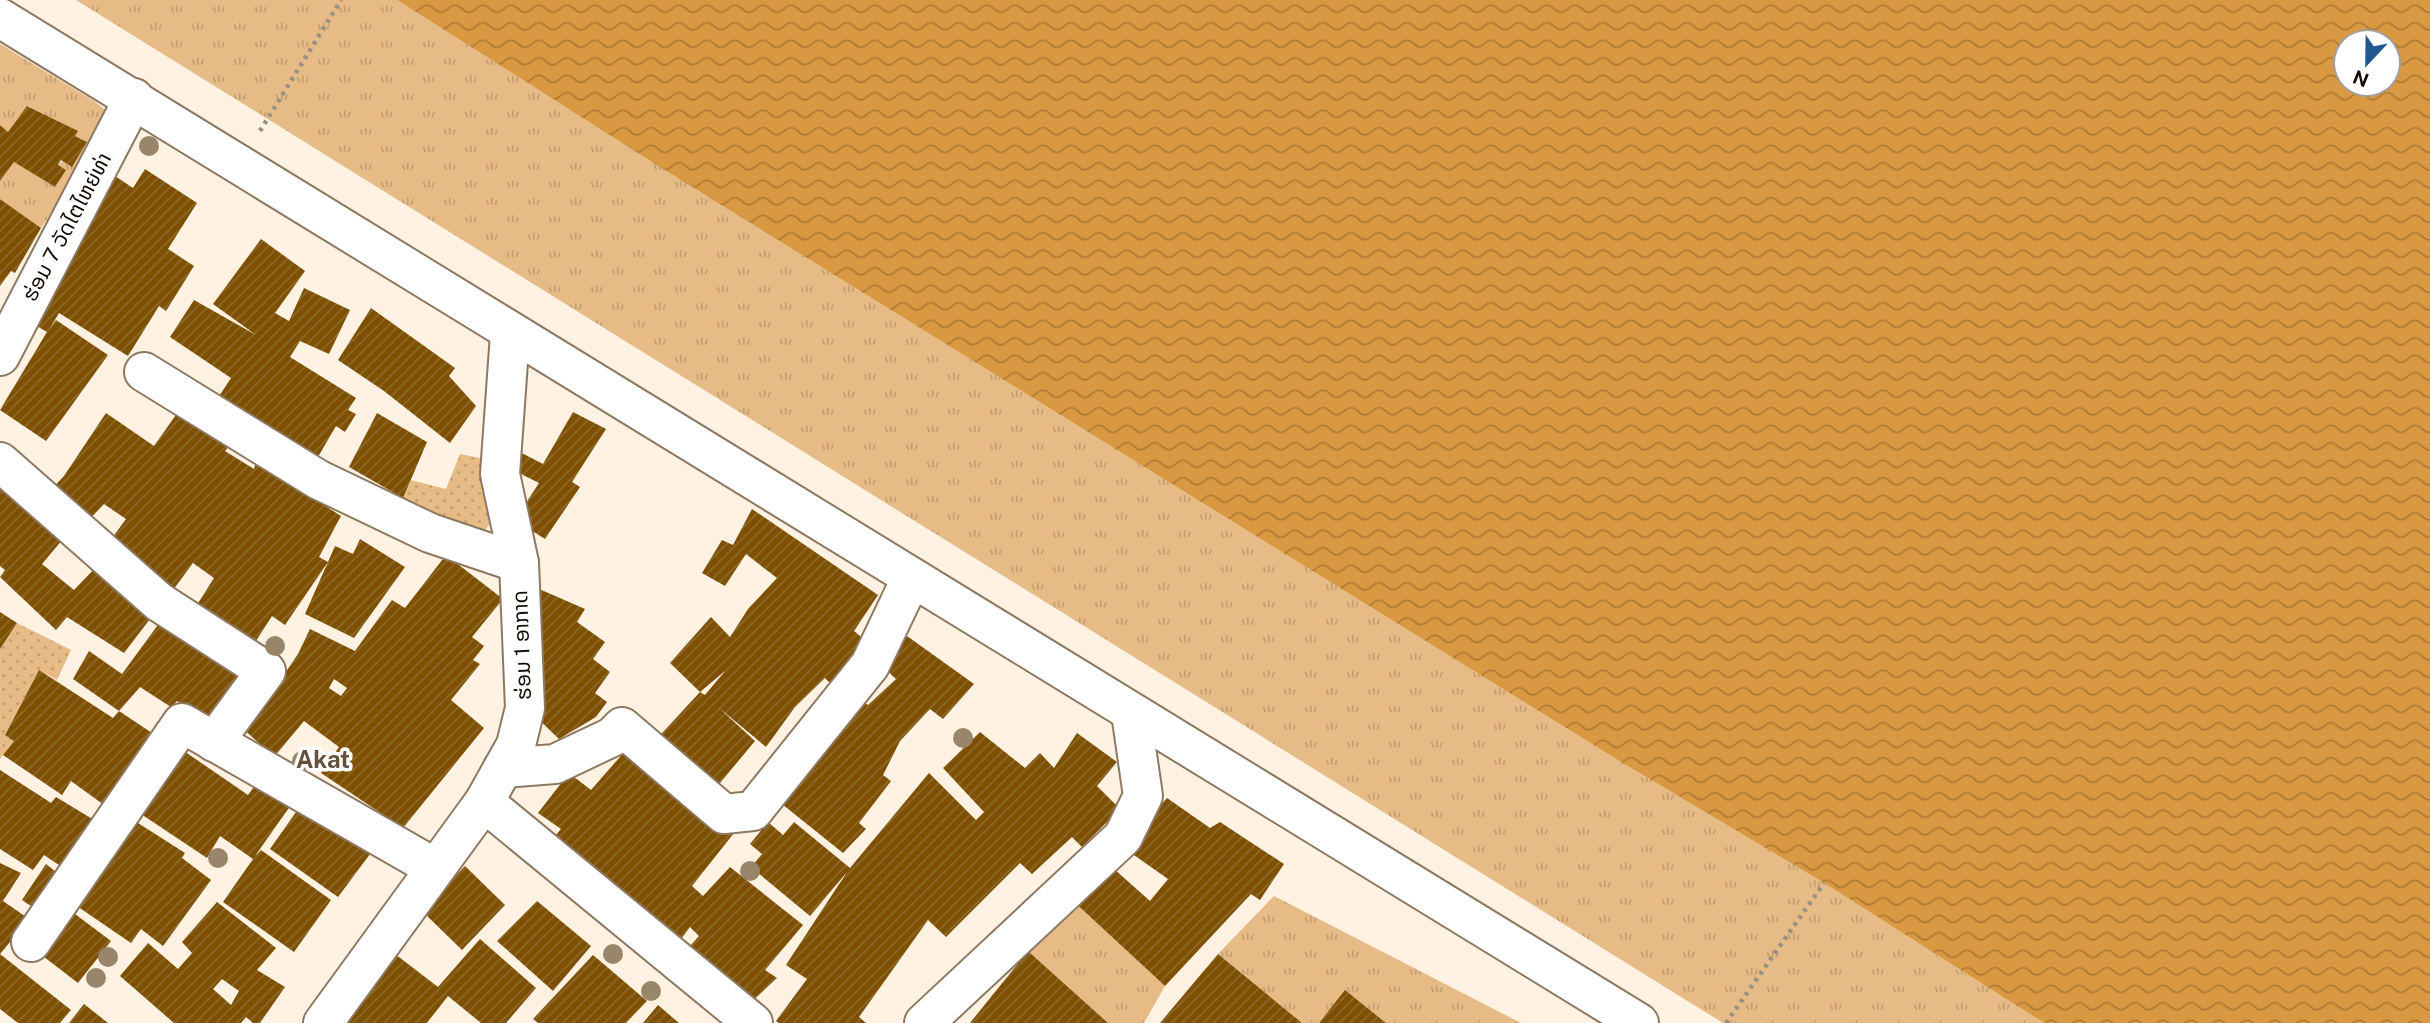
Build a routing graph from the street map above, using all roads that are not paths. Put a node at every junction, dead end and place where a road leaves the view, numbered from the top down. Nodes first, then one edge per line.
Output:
1 (0, 18) edge
2 (134, 98) junction
3 (510, 334) junction
4 (0, 356) edge
5 (144, 372) dead end
6 (0, 462) edge
7 (519, 564) junction
8 (911, 579) junction
9 (1131, 713) junction
10 (214, 741) junction
11 (503, 768) junction
12 (484, 802) junction
13 (435, 868) junction
14 (31, 942) dead end
15 (323, 1023) edge
16 (753, 1023) edge
17 (923, 1023) edge
18 (1639, 1023) edge

1 - 2 street
2 - 3 street
2 - 4 street, ຮ່ອມ 7 ວັດໄຕໄຫຍ່ທ່າ
3 - 7 street, ຮ່ອມ 1 ອາກາດ
3 - 8 street
5 - 7 street
6 - 10 street
7 - 11 street, ຮ່ອມ 1 ອາກາດ
8 - 9 street
8 - 11 street
9 - 17 street
9 - 18 street
10 - 13 street
10 - 14 street
11 - 12 street, ຮ່ອມ 1 ອາກາດ
12 - 13 street, ຮ່ອມ 1 ອາກາດ
12 - 16 street
13 - 15 street, ຮ່ອມ 1 ອາກາດ

